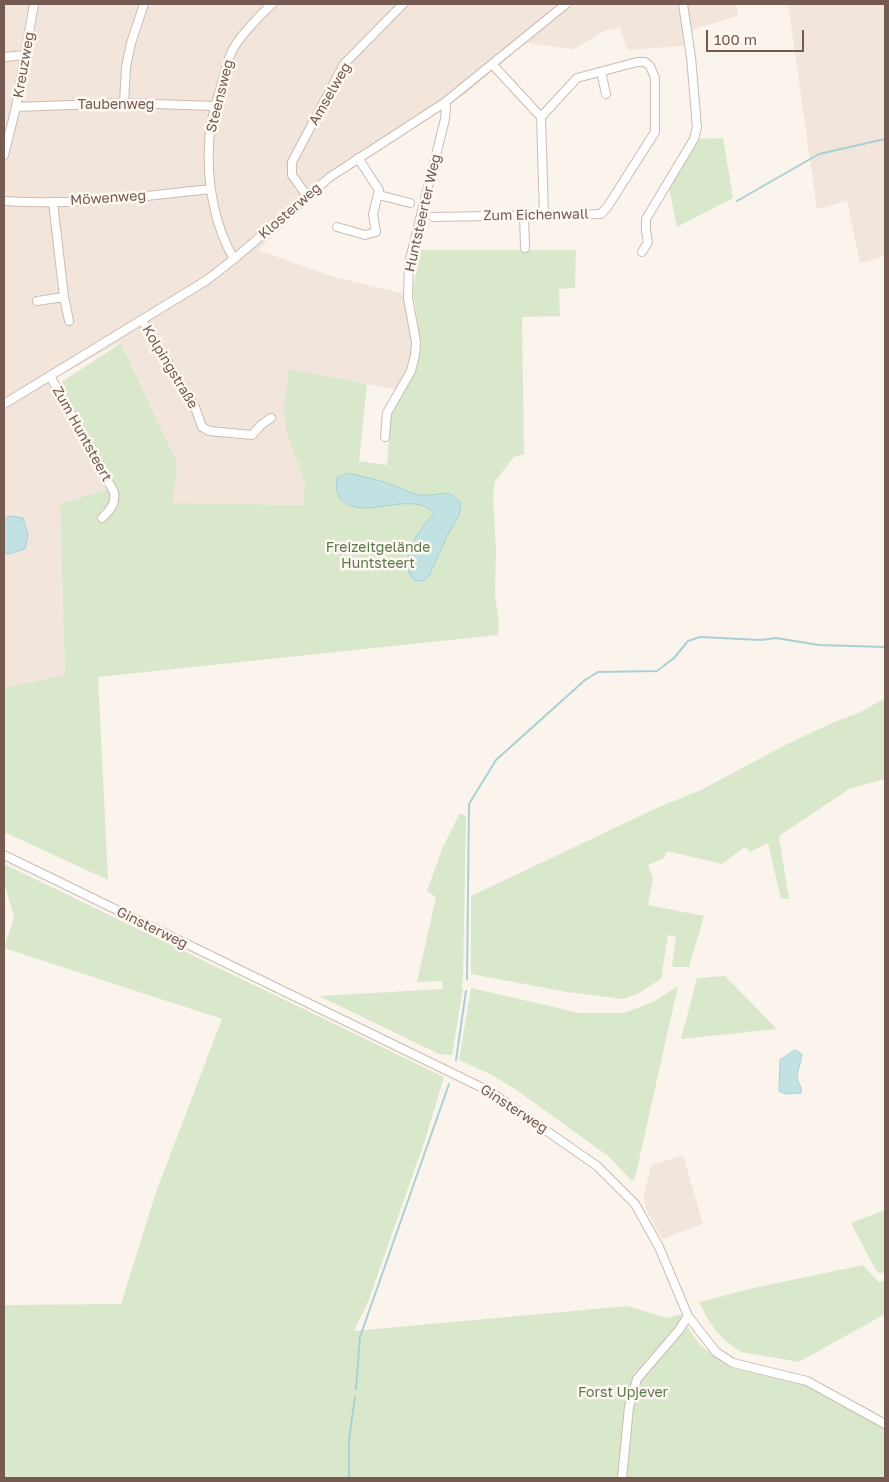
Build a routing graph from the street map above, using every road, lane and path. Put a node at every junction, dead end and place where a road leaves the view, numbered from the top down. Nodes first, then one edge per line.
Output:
1 (34, 4) edge
2 (144, 4) edge
3 (272, 4) edge
4 (403, 4) edge
5 (566, 4) edge
6 (683, 4) edge
7 (26, 55) junction
8 (4, 57) edge
9 (492, 64) junction
10 (601, 72) junction
11 (606, 94) dead end
12 (444, 103) junction
13 (124, 104) junction
14 (216, 106) junction
15 (16, 107) junction
16 (541, 117) junction
17 (4, 155) edge
18 (358, 158) junction
19 (211, 189) junction
20 (379, 195) junction
21 (307, 196) junction
22 (4, 201) edge
23 (53, 202) junction
24 (410, 203) dead end
25 (524, 215) junction
26 (544, 215) junction
27 (433, 217) dead end
28 (337, 227) dead end
29 (525, 248) dead end
30 (642, 252) dead end
31 (234, 259) junction
32 (64, 297) junction
33 (37, 301) dead end
34 (142, 320) junction
35 (69, 321) dead end
36 (50, 376) junction
37 (4, 404) edge
38 (271, 418) dead end
39 (385, 437) dead end
40 (102, 518) dead end
41 (4, 855) edge
42 (688, 1316) junction
43 (885, 1424) edge
44 (622, 1478) edge

1 - 7 street, Kreuzweg
2 - 13 street
3 - 14 street, Steensweg
4 - 21 street, Amselweg
5 - 9 street, Klosterweg
6 - 30 street
7 - 8 street
7 - 15 street, Kreuzweg
9 - 12 street, Klosterweg
9 - 16 street
10 - 11 street
10 - 16 street, Zum Eichenwall
10 - 26 street, Zum Eichenwall
12 - 18 street, Klosterweg
12 - 39 street, Huntsteerter Weg
13 - 14 street, Taubenweg
13 - 15 street, Taubenweg
14 - 19 street, Steensweg
15 - 17 street, Kreuzweg
16 - 26 street
18 - 20 street
18 - 21 street, Klosterweg
19 - 23 street, Möwenweg
19 - 31 street, Steensweg
20 - 24 street
20 - 28 street
21 - 31 street, Klosterweg
22 - 23 street, Möwenweg
23 - 32 street
25 - 26 street, Zum Eichenwall
25 - 27 street, Zum Eichenwall
25 - 29 street
31 - 34 street, Klosterweg
32 - 33 street
32 - 35 street
34 - 36 street, Klosterweg
34 - 38 street, Kolpingstraße
36 - 37 street, Klosterweg
36 - 40 street, Zum Huntsteert
41 - 42 street, Ginsterweg
42 - 43 street, Ginsterweg
42 - 44 street

